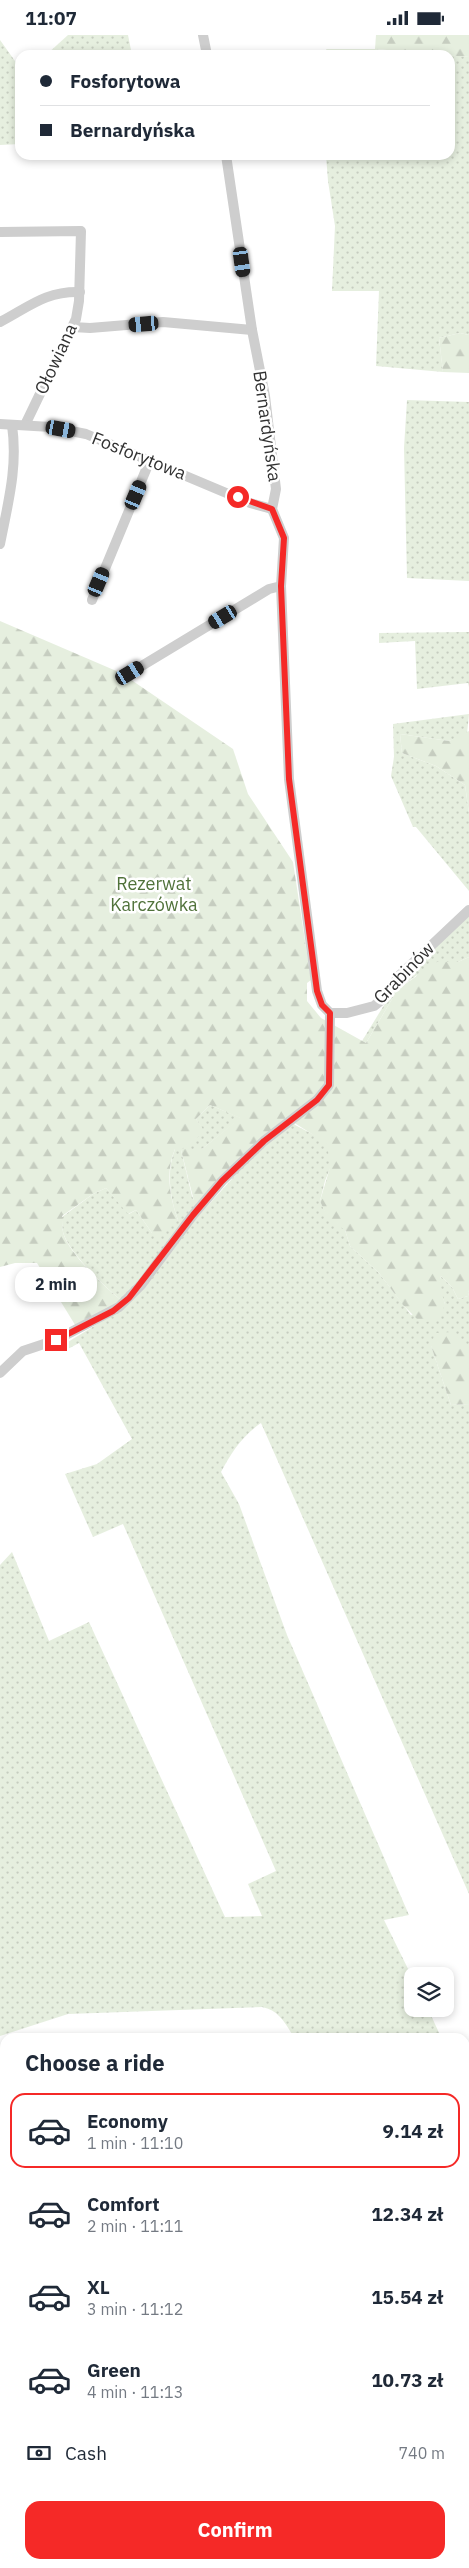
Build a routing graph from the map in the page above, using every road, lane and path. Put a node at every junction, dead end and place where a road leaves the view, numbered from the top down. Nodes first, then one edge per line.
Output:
1 (203, 35) edge
2 (206, 50) edge
3 (227, 160) edge
4 (0, 232) edge
5 (80, 292) junction
6 (0, 322) edge
7 (74, 327) junction
8 (252, 330) junction
9 (0, 425) edge
10 (12, 425) junction
11 (25, 425) junction
12 (150, 461) junction
13 (272, 509) junction
14 (0, 544) edge
15 (281, 586) junction
16 (92, 600) dead end
17 (130, 673) dead end
18 (469, 911) edge
19 (330, 1013) junction
20 (0, 1373) edge

1 - 2 street
3 - 8 street, Bernardyńska
4 - 5 street, Ołowiana
5 - 6 street
5 - 7 street, Ołowiana
7 - 8 street
7 - 11 street, Ołowiana
8 - 13 street, Bernardyńska
9 - 10 street, Fosforytowa
10 - 11 street, Fosforytowa
10 - 14 street
11 - 12 street, Fosforytowa
12 - 13 street, Fosforytowa
12 - 16 street
13 - 15 street
15 - 17 street
15 - 19 street
18 - 19 street, Grabinów
19 - 20 street

